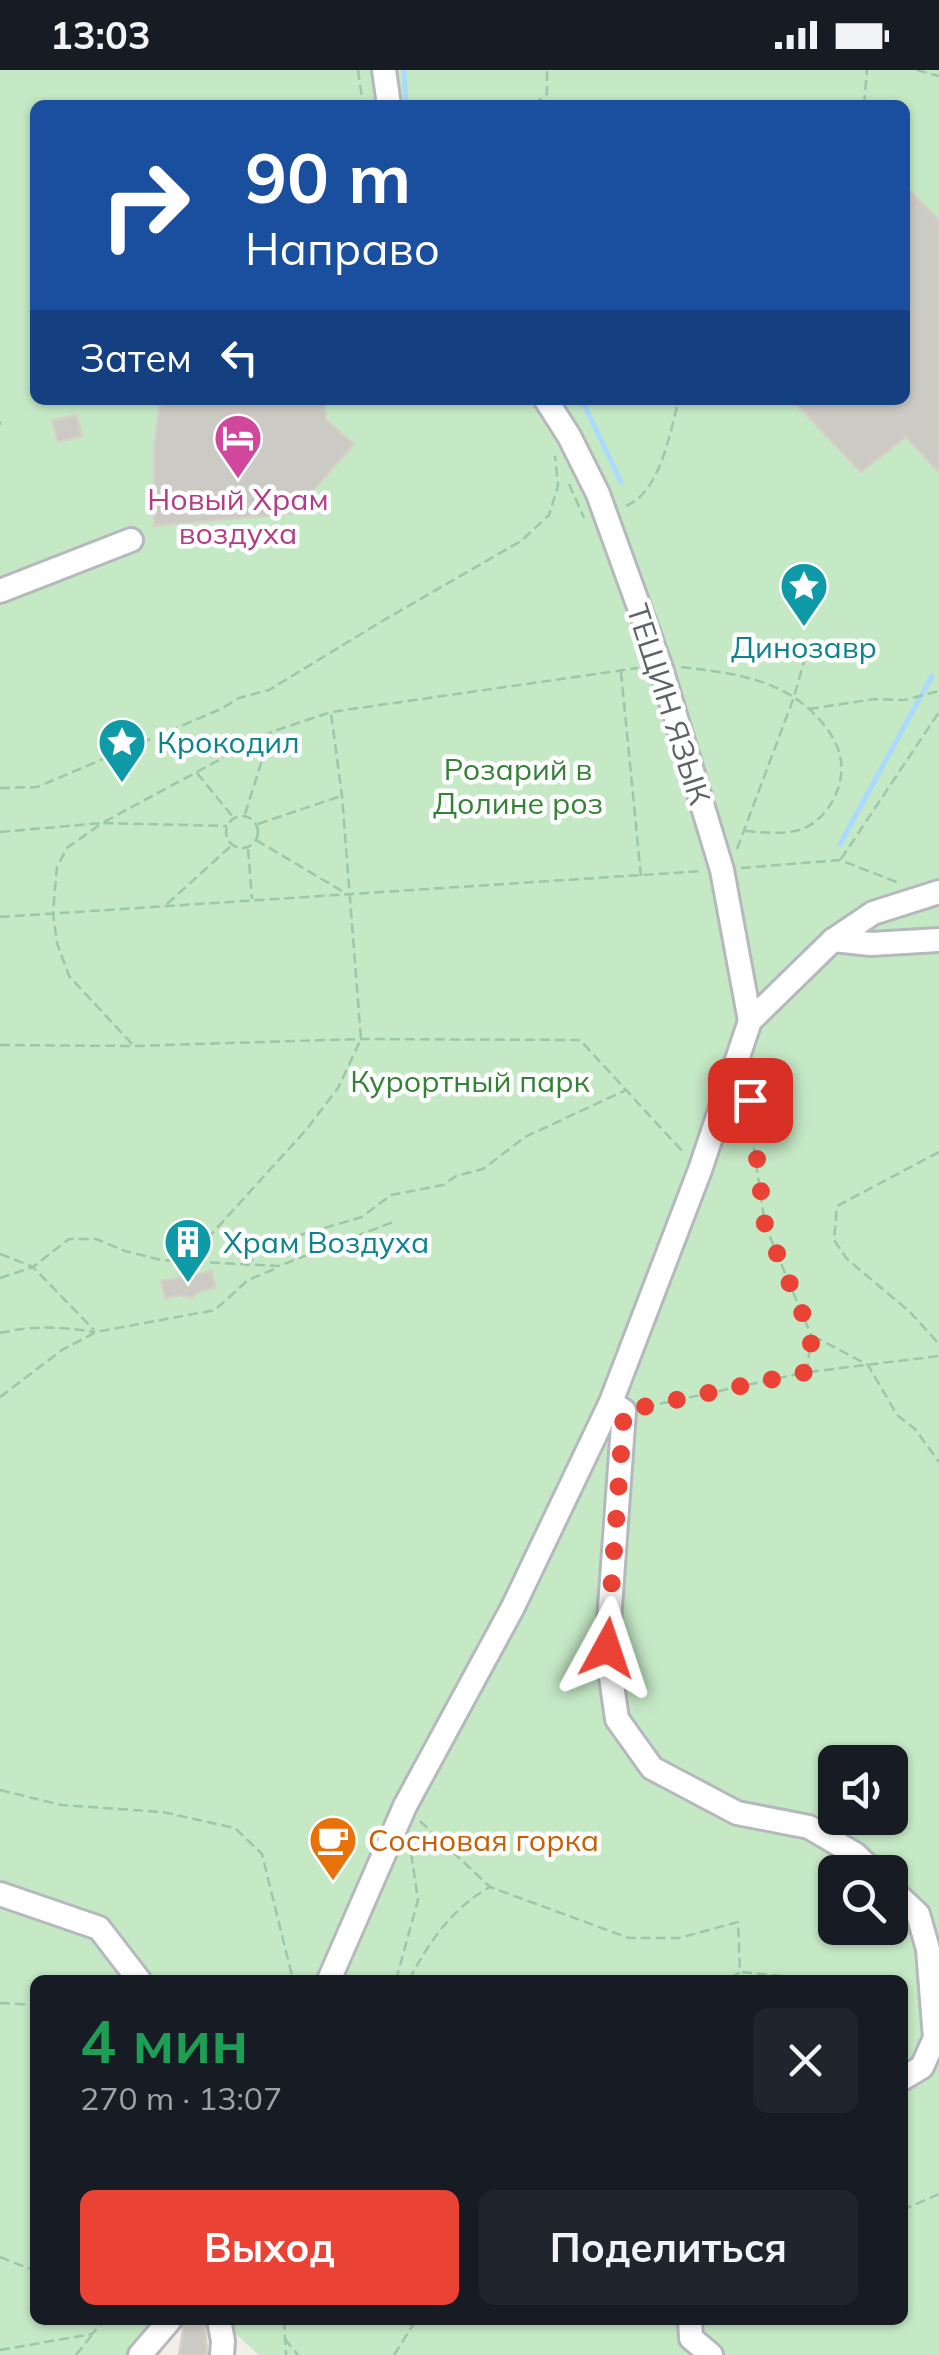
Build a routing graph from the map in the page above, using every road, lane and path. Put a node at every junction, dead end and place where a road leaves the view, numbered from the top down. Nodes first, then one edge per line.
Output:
1 (358, 70) edge
2 (384, 70) edge
3 (547, 70) edge
4 (867, 70) edge
5 (917, 70) edge
6 (939, 76) edge
7 (363, 100) edge
8 (388, 100) edge
9 (540, 100) edge
10 (864, 100) edge
11 (549, 405) edge
12 (678, 405) edge
13 (562, 468) dead end
14 (570, 486) dead end
15 (596, 519) junction
16 (131, 540) dead end
17 (0, 591) edge
18 (811, 638) dead end
19 (660, 665) junction
20 (621, 670) junction
21 (939, 691) edge
22 (794, 697) junction
23 (809, 709) junction
24 (330, 712) junction
25 (939, 712) edge
26 (271, 732) junction
27 (197, 773) junction
28 (0, 788) edge
29 (342, 796) junction
30 (244, 816) junction
31 (234, 818) junction
32 (102, 823) junction
33 (257, 825) junction
34 (227, 826) junction
35 (744, 831) junction
36 (0, 832) edge
37 (256, 840) junction
38 (232, 845) junction
39 (248, 847) junction
40 (840, 860) junction
41 (722, 870) junction
42 (641, 876) junction
43 (934, 893) edge
44 (348, 895) junction
45 (252, 899) junction
46 (166, 904) junction
47 (53, 913) junction
48 (0, 917) edge
49 (833, 940) junction
50 (939, 940) edge
51 (750, 1022) junction
52 (361, 1039) junction
53 (0, 1045) edge
54 (133, 1046) junction
55 (750, 1082) dead end
56 (626, 1090) junction
57 (939, 1152) edge
58 (700, 1170) junction
59 (392, 1222) dead end
60 (0, 1254) edge
61 (188, 1261) junction
62 (246, 1266) junction
63 (280, 1266) junction
64 (34, 1267) junction
65 (0, 1278) edge
66 (96, 1332) junction
67 (0, 1333) edge
68 (812, 1336) junction
69 (939, 1344) edge
70 (939, 1356) edge
71 (868, 1365) junction
72 (807, 1372) junction
73 (0, 1397) edge
74 (618, 1406) junction
75 (939, 1462) edge
76 (0, 1790) edge
77 (405, 1806) junction
78 (410, 1844) dead end
79 (856, 1855) edge
80 (490, 1887) junction
81 (0, 1894) edge
82 (908, 1905) edge
83 (740, 1972) junction
84 (135, 1975) edge
85 (292, 1975) edge
86 (331, 1975) edge
87 (397, 1975) edge
88 (412, 1975) edge
89 (736, 1975) edge
90 (771, 1975) edge
91 (0, 2003) edge
92 (30, 2005) edge
93 (908, 2075) edge
94 (939, 2194) edge
95 (908, 2207) edge
96 (0, 2257) edge
97 (30, 2269) edge
98 (100, 2325) edge
99 (166, 2325) edge
100 (220, 2325) edge
101 (284, 2325) edge
102 (413, 2325) edge
103 (690, 2325) edge
104 (92, 2334) junction
105 (284, 2338) junction
106 (0, 2350) edge
107 (76, 2355) edge
108 (140, 2355) edge
109 (222, 2355) edge
110 (286, 2355) edge
111 (298, 2355) edge
112 (394, 2355) edge
113 (711, 2355) edge

1 - 7 path
2 - 8 lane
3 - 9 path
4 - 10 path
5 - 6 path
11 - 15 lane, ТЕЩИН ЯЗЫК
12 - 15 path
13 - 28 path
14 - 15 path
15 - 19 lane, ТЕЩИН ЯЗЫК
16 - 17 lane
18 - 22 path
19 - 20 path
19 - 22 path
19 - 41 lane, ТЕЩИН ЯЗЫК
20 - 24 path
20 - 42 path
21 - 23 path
22 - 23 path
22 - 35 path
23 - 35 path
24 - 26 path
24 - 29 path
25 - 40 path
26 - 27 path
26 - 30 path
27 - 31 path
27 - 32 path
29 - 33 path
29 - 44 path
30 - 31 path
30 - 33 path
31 - 34 path
32 - 34 path
32 - 36 path
32 - 47 path
33 - 37 path
34 - 38 path
35 - 41 path
37 - 39 path
37 - 44 path
38 - 39 path
38 - 46 path
39 - 45 path
40 - 41 path
40 - 43 path
41 - 42 path
41 - 51 lane, ТЕЩИН ЯЗЫК
42 - 44 path
43 - 49 lane
44 - 45 path
44 - 52 path
45 - 46 path
46 - 47 path
47 - 48 path
47 - 54 path
49 - 50 lane
49 - 51 lane
51 - 58 lane
52 - 54 path
52 - 56 path
52 - 61 path
53 - 54 path
55 - 68 path
56 - 58 path
56 - 62 path
57 - 69 path
58 - 74 lane
59 - 63 path
60 - 64 path
61 - 62 path
61 - 64 path
62 - 63 path
63 - 66 path
64 - 65 path
64 - 66 path
66 - 67 path
66 - 73 path
68 - 71 path
68 - 72 path
70 - 71 path
71 - 72 path
71 - 75 path
72 - 74 path
74 - 77 lane
74 - 79 lane
76 - 85 path
77 - 80 path
77 - 86 lane
78 - 87 path
80 - 83 path
80 - 88 path
81 - 84 lane
82 - 93 lane
83 - 89 path
83 - 90 path
91 - 92 path
94 - 95 path
96 - 97 path
98 - 104 path
99 - 108 lane
100 - 109 lane
101 - 105 path
102 - 112 path
103 - 113 lane
104 - 106 path
104 - 107 path
105 - 110 path
105 - 111 path

